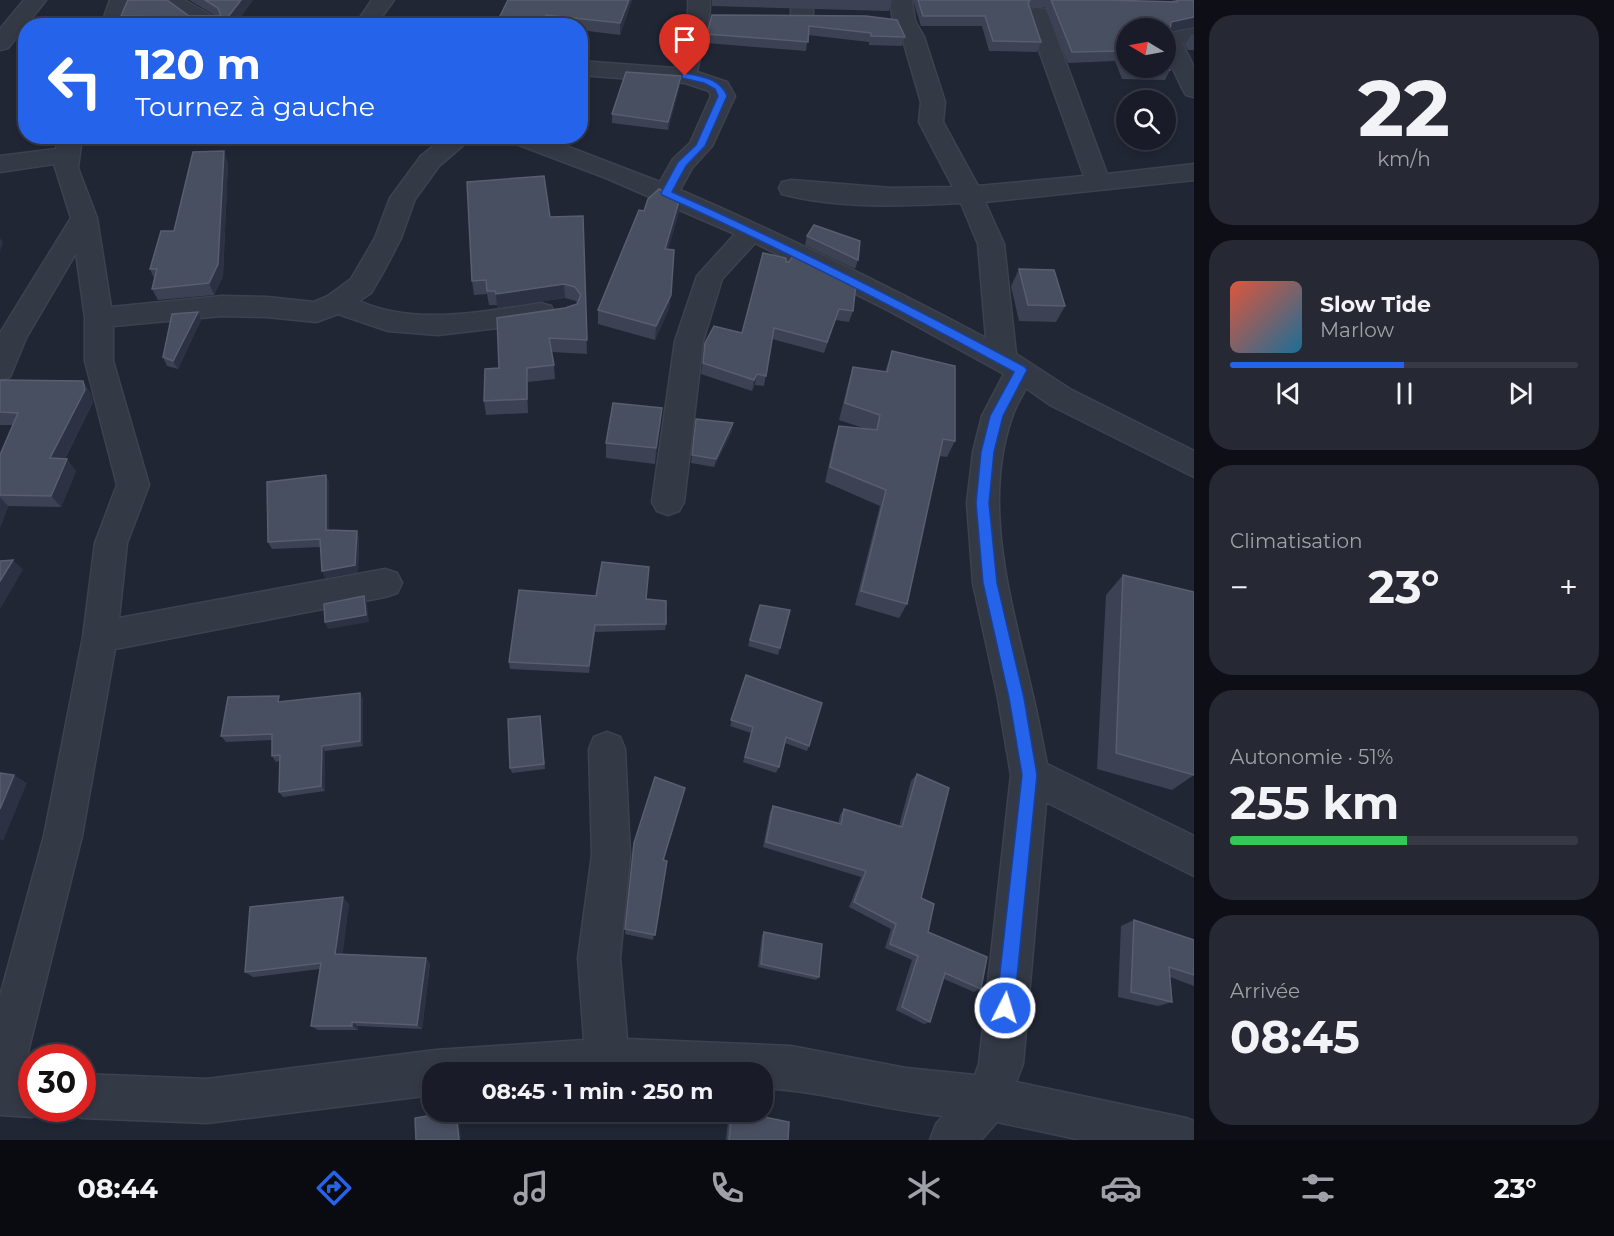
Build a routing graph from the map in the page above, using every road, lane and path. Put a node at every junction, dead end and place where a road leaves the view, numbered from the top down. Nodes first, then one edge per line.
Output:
1 (36, 0) edge
2 (122, 0) edge
3 (170, 0) edge
4 (383, 0) edge
5 (707, 10) edge
6 (809, 11) edge
7 (896, 13) edge
8 (1037, 14) dead end
9 (779, 16) edge
10 (21, 18) edge
11 (115, 18) edge
12 (197, 18) edge
13 (370, 18) edge
14 (18, 22) edge
15 (1194, 36) edge
16 (0, 43) edge
17 (588, 69) edge
18 (685, 76) junction
19 (1194, 90) edge
20 (452, 144) edge
21 (539, 144) edge
22 (69, 146) edge
23 (0, 164) edge
24 (1194, 172) edge
25 (1098, 182) junction
26 (791, 188) dead end
27 (666, 193) junction
28 (970, 195) junction
29 (84, 218) junction
30 (752, 231) junction
31 (338, 303) junction
32 (565, 310) edge
33 (99, 318) junction
34 (1012, 365) junction
35 (0, 369) edge
36 (1194, 465) edge
37 (668, 502) dead end
38 (385, 583) dead end
39 (100, 637) junction
40 (607, 749) dead end
41 (1030, 775) junction
42 (1194, 856) edge
43 (607, 1060) junction
44 (580, 1062) edge
45 (422, 1075) edge
46 (0, 1076) edge
47 (0, 1094) edge
48 (18, 1095) edge
49 (96, 1097) edge
50 (988, 1098) junction
51 (1140, 1135) edge
52 (952, 1140) edge
53 (1186, 1140) edge

1 - 10 street
2 - 11 street
3 - 12 street
4 - 13 street
5 - 18 street
6 - 9 street
7 - 28 street
8 - 25 street
14 - 16 street
15 - 19 street
17 - 18 street
18 - 27 street
20 - 31 street
21 - 27 street
22 - 23 street
22 - 29 street
24 - 25 street
25 - 28 street
26 - 28 street
27 - 30 street
28 - 34 street
29 - 33 street
29 - 35 street
30 - 34 street
30 - 37 street
31 - 32 street
31 - 33 street
33 - 39 street
34 - 36 street
34 - 41 street
38 - 39 street
39 - 46 street
40 - 43 street
41 - 42 street
41 - 50 street
43 - 44 street
43 - 50 street
45 - 49 street
47 - 48 street
50 - 51 street
50 - 52 street
51 - 53 street

